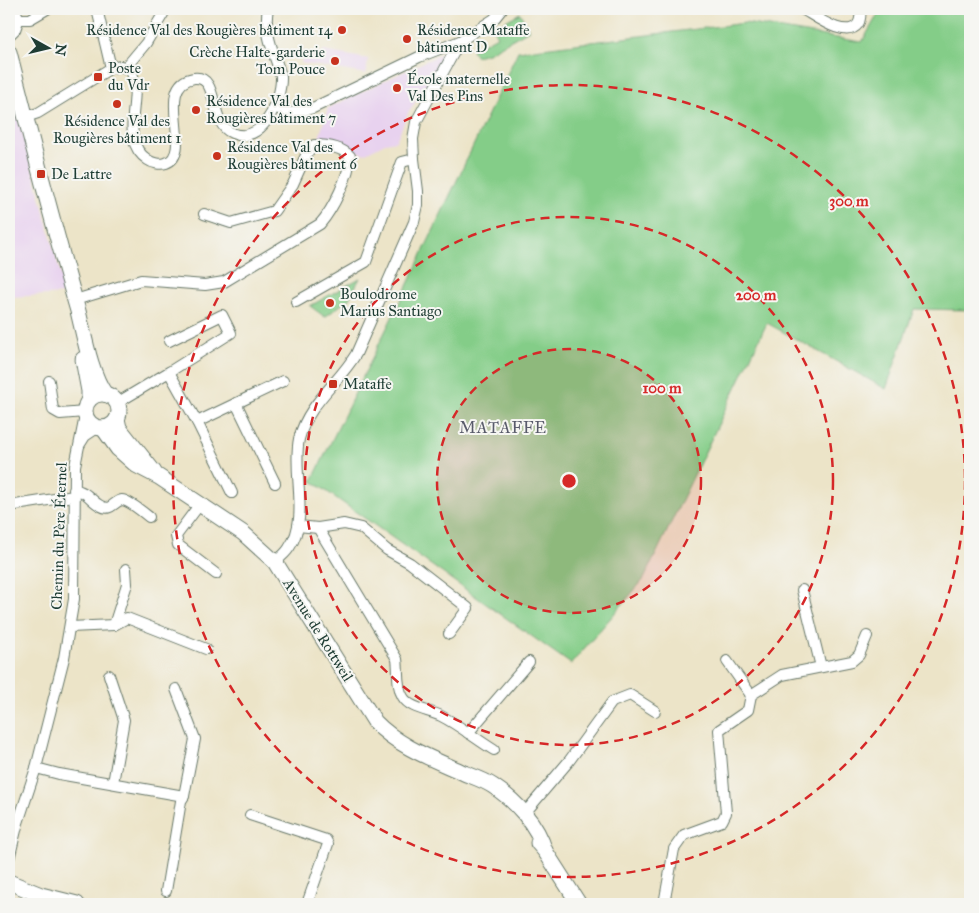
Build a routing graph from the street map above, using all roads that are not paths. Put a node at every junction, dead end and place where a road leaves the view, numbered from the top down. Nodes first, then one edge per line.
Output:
1 (47, 9) edge
2 (97, 9) edge
3 (166, 9) edge
4 (268, 9) edge
5 (502, 9) edge
6 (802, 9) edge
7 (860, 9) edge
8 (12, 20) edge
9 (460, 41) junction
10 (9, 52) edge
11 (126, 67) junction
12 (111, 68) junction
13 (273, 107) junction
14 (26, 117) junction
15 (414, 159) junction
16 (204, 214) dead end
17 (75, 300) junction
18 (296, 302) dead end
19 (169, 341) dead end
20 (169, 372) junction
21 (48, 381) dead end
22 (283, 381) dead end
23 (111, 398) junction
24 (236, 403) junction
25 (86, 409) junction
26 (117, 419) junction
27 (197, 422) junction
28 (100, 428) junction
29 (78, 450) junction
30 (158, 477) junction
31 (274, 483) dead end
32 (74, 493) junction
33 (232, 493) dead end
34 (200, 504) junction
35 (9, 506) edge
36 (149, 517) dead end
37 (298, 526) junction
38 (318, 528) junction
39 (275, 562) junction
40 (126, 569) dead end
41 (216, 574) dead end
42 (802, 590) dead end
43 (114, 625) junction
44 (70, 627) junction
45 (449, 634) dead end
46 (867, 636) dead end
47 (206, 649) dead end
48 (727, 661) dead end
49 (529, 662) dead end
50 (821, 667) junction
51 (109, 675) dead end
52 (176, 689) dead end
53 (751, 695) junction
54 (655, 712) dead end
55 (468, 733) junction
56 (494, 750) dead end
57 (36, 768) junction
58 (477, 779) junction
59 (113, 783) junction
60 (184, 796) junction
61 (250, 814) dead end
62 (524, 814) junction
63 (17, 826) junction
64 (9, 837) edge
65 (545, 850) junction
66 (9, 860) edge
67 (9, 882) edge
68 (166, 891) dead end
69 (77, 904) edge
70 (307, 904) edge
71 (579, 904) edge
72 (664, 904) edge

1 - 8 street
2 - 12 street
3 - 11 street
4 - 13 street
5 - 9 street
6 - 7 street
9 - 13 street
9 - 15 street
10 - 14 main road
11 - 12 street
11 - 13 street
12 - 14 street
14 - 17 main road
15 - 18 street
15 - 37 street
16 - 17 street
17 - 23 main road
17 - 25 main road
19 - 20 street
20 - 23 street
20 - 27 street
21 - 25 street
22 - 24 street
23 - 25 main road
23 - 26 main road
24 - 27 street
24 - 31 street
25 - 28 main road
25 - 29 street, Chemin du Père Éternel
26 - 28 main road
26 - 30 main road, Avenue de Rottweil
27 - 33 street
28 - 29 street, Chemin du Père Éternel
28 - 30 main road, Avenue de Rottweil
29 - 32 street, Chemin du Père Éternel
30 - 34 main road, Avenue de Rottweil
32 - 35 street
32 - 36 street
32 - 44 street, Chemin du Père Éternel
34 - 39 main road, Avenue de Rottweil
34 - 41 street
37 - 38 street
37 - 39 street
38 - 45 street
38 - 55 street
39 - 58 main road, Avenue de Rottweil
40 - 43 street
42 - 50 street
43 - 44 street
43 - 47 street
44 - 57 street, Chemin du Père Éternel
46 - 50 street
48 - 53 street
49 - 55 street
50 - 53 street
51 - 59 street
52 - 60 street
53 - 72 street
54 - 62 street
55 - 56 street
57 - 59 street
57 - 63 street, Chemin du Père Éternel
58 - 62 main road, Avenue de Rottweil
58 - 65 main road, Avenue de Rottweil
59 - 60 street
60 - 68 street
61 - 70 street
62 - 65 main road, Avenue de Rottweil
63 - 64 street, Chemin du Père Éternel
63 - 66 street, Chemin du Père Éternel
65 - 71 main road, Avenue de Rottweil
67 - 69 main road

